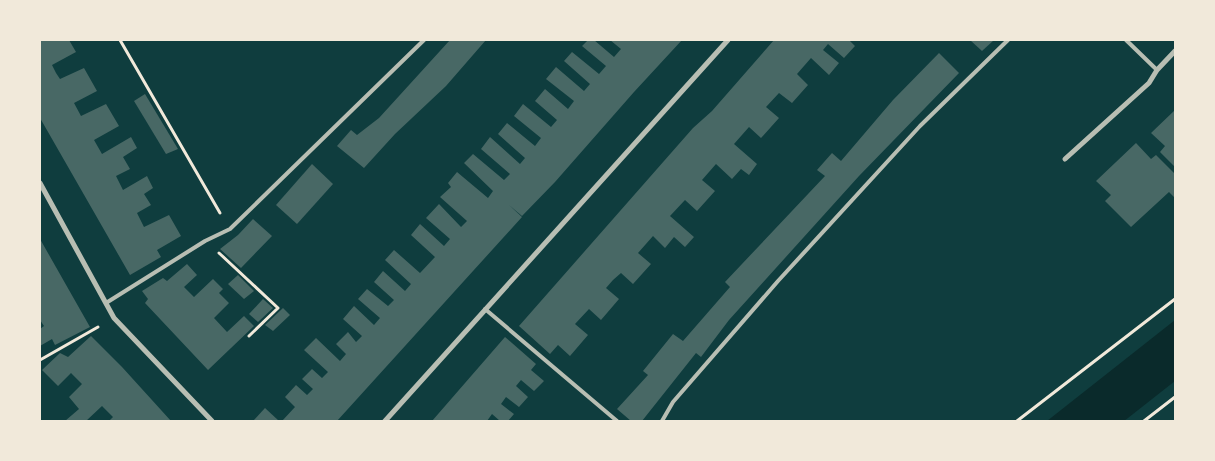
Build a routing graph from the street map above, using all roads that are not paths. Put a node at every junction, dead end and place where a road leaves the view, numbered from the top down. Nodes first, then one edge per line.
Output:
1 (424, 40) edge
2 (728, 40) edge
3 (1008, 40) edge
4 (1126, 40) edge
5 (1175, 51) edge
6 (1157, 70) junction
7 (1065, 159) dead end
8 (40, 184) edge
9 (106, 303) junction
10 (485, 309) junction
11 (212, 421) edge
12 (385, 421) edge
13 (617, 421) edge
14 (662, 421) edge

1 - 9 lane
2 - 10 street
3 - 14 lane
4 - 6 lane
5 - 6 street
6 - 7 street
8 - 9 street
9 - 11 street
10 - 12 street
10 - 13 lane

